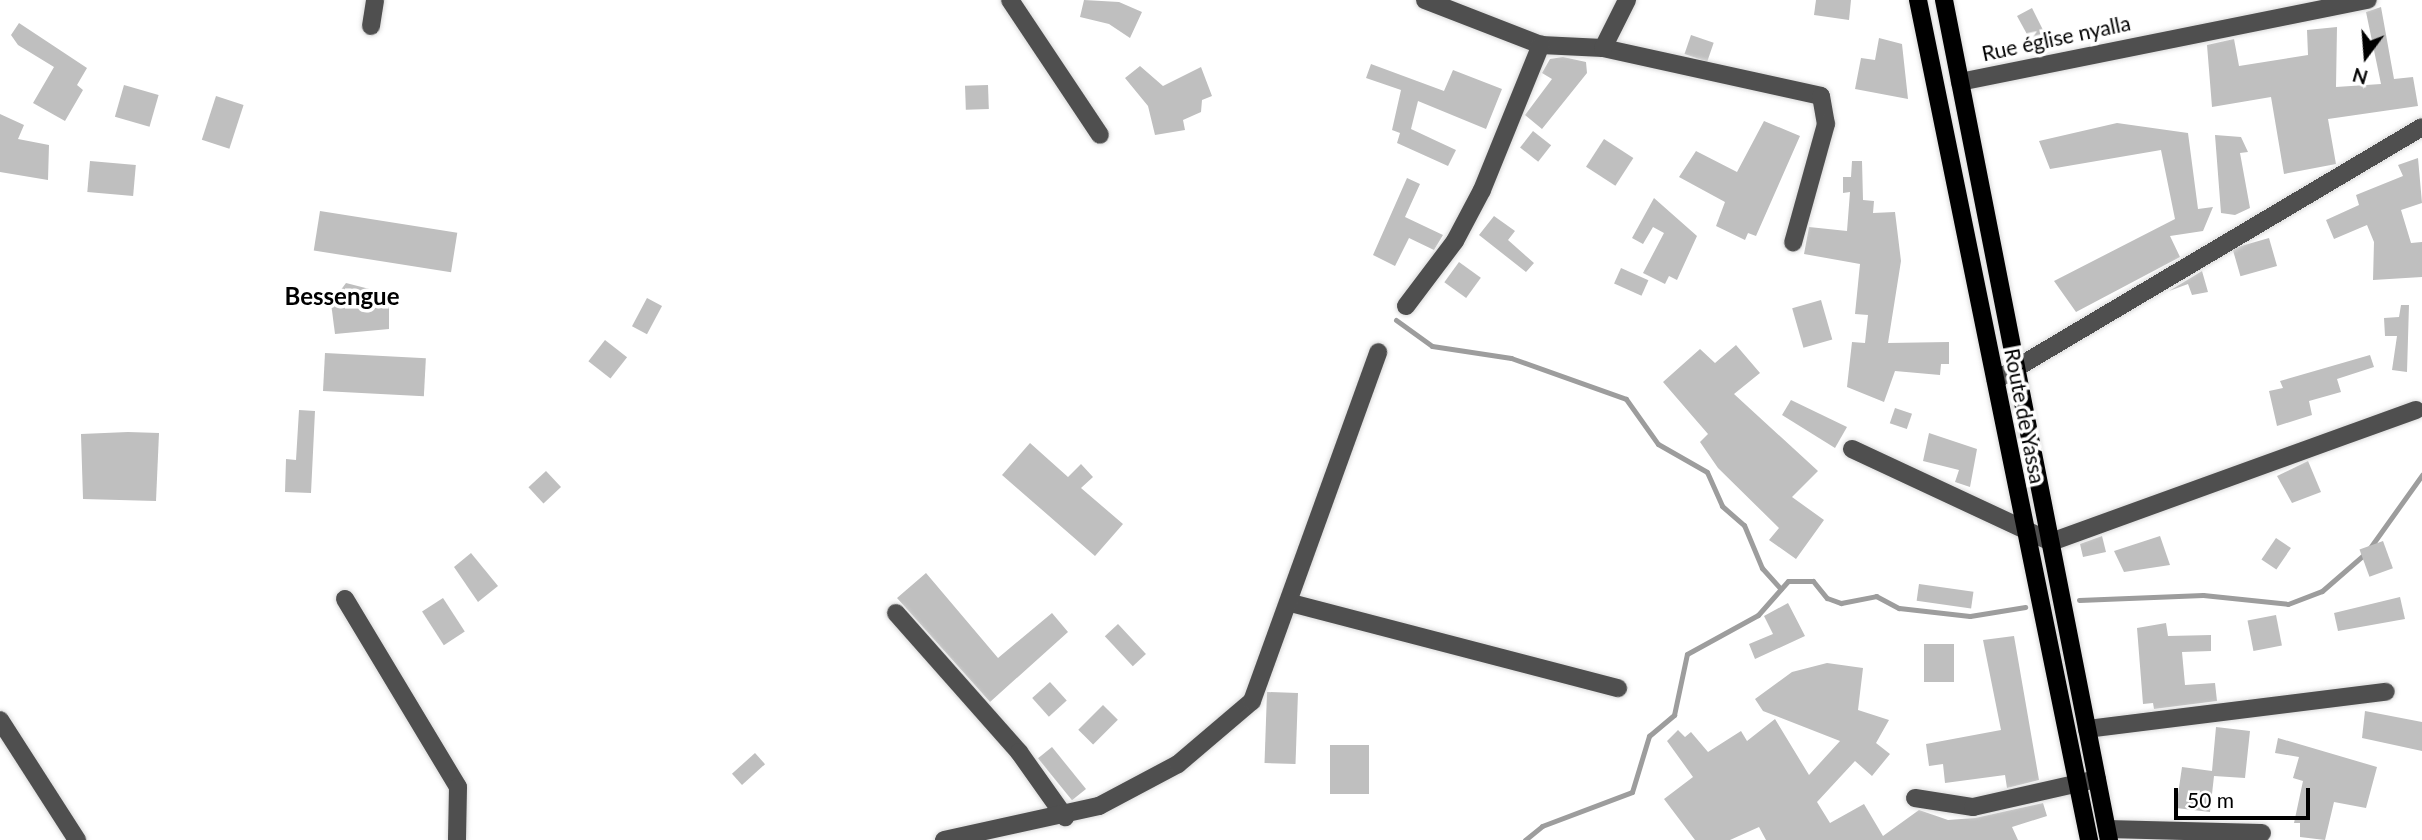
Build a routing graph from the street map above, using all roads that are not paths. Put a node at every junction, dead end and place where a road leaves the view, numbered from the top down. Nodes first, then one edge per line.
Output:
1 (375, 0) edge
2 (1010, 0) edge
3 (1425, 0) edge
4 (1627, 0) edge
5 (1918, 0) edge
6 (1944, 0) edge
7 (2368, 0) edge
8 (371, 26) dead end
9 (1541, 45) junction
10 (1603, 48) junction
11 (1960, 82) junction
12 (2422, 127) edge
13 (1100, 135) dead end
14 (1793, 243) dead end
15 (1406, 306) dead end
16 (1378, 352) dead end
17 (2015, 368) junction
18 (1996, 380) junction
19 (2416, 410) dead end
20 (1853, 449) dead end
21 (2025, 530) junction
22 (2052, 542) junction
23 (345, 599) dead end
24 (1291, 603) junction
25 (896, 612) dead end
26 (1618, 688) dead end
27 (2386, 692) dead end
28 (0, 720) edge
29 (2088, 729) junction
30 (2097, 779) junction
31 (2077, 783) junction
32 (1915, 798) dead end
33 (1065, 817) junction
34 (2262, 833) dead end
35 (2108, 835) edge
36 (77, 840) edge
37 (457, 840) edge
38 (944, 840) edge
39 (2089, 840) edge

1 - 8 street
2 - 13 street
3 - 9 street
4 - 10 street
5 - 18 main road, Route de Yassa
6 - 11 main road, Route de Yassa
7 - 11 street, Rue église nyalla
9 - 10 street
9 - 15 street
10 - 14 street
11 - 17 main road, Route de Yassa
12 - 17 street
16 - 24 street
17 - 18 street
17 - 22 main road, Route de Yassa
18 - 21 main road, Route de Yassa
19 - 22 street
20 - 21 street
21 - 22 street
21 - 31 main road, Route de Yassa
22 - 29 main road, Route de Yassa
23 - 37 street
24 - 26 street
24 - 33 street
25 - 33 street
27 - 29 street
28 - 36 street
29 - 30 main road, Route de Yassa
30 - 31 street
30 - 35 main road, Route de Yassa
31 - 32 street
31 - 39 main road, Route de Yassa
33 - 38 street
34 - 35 street

